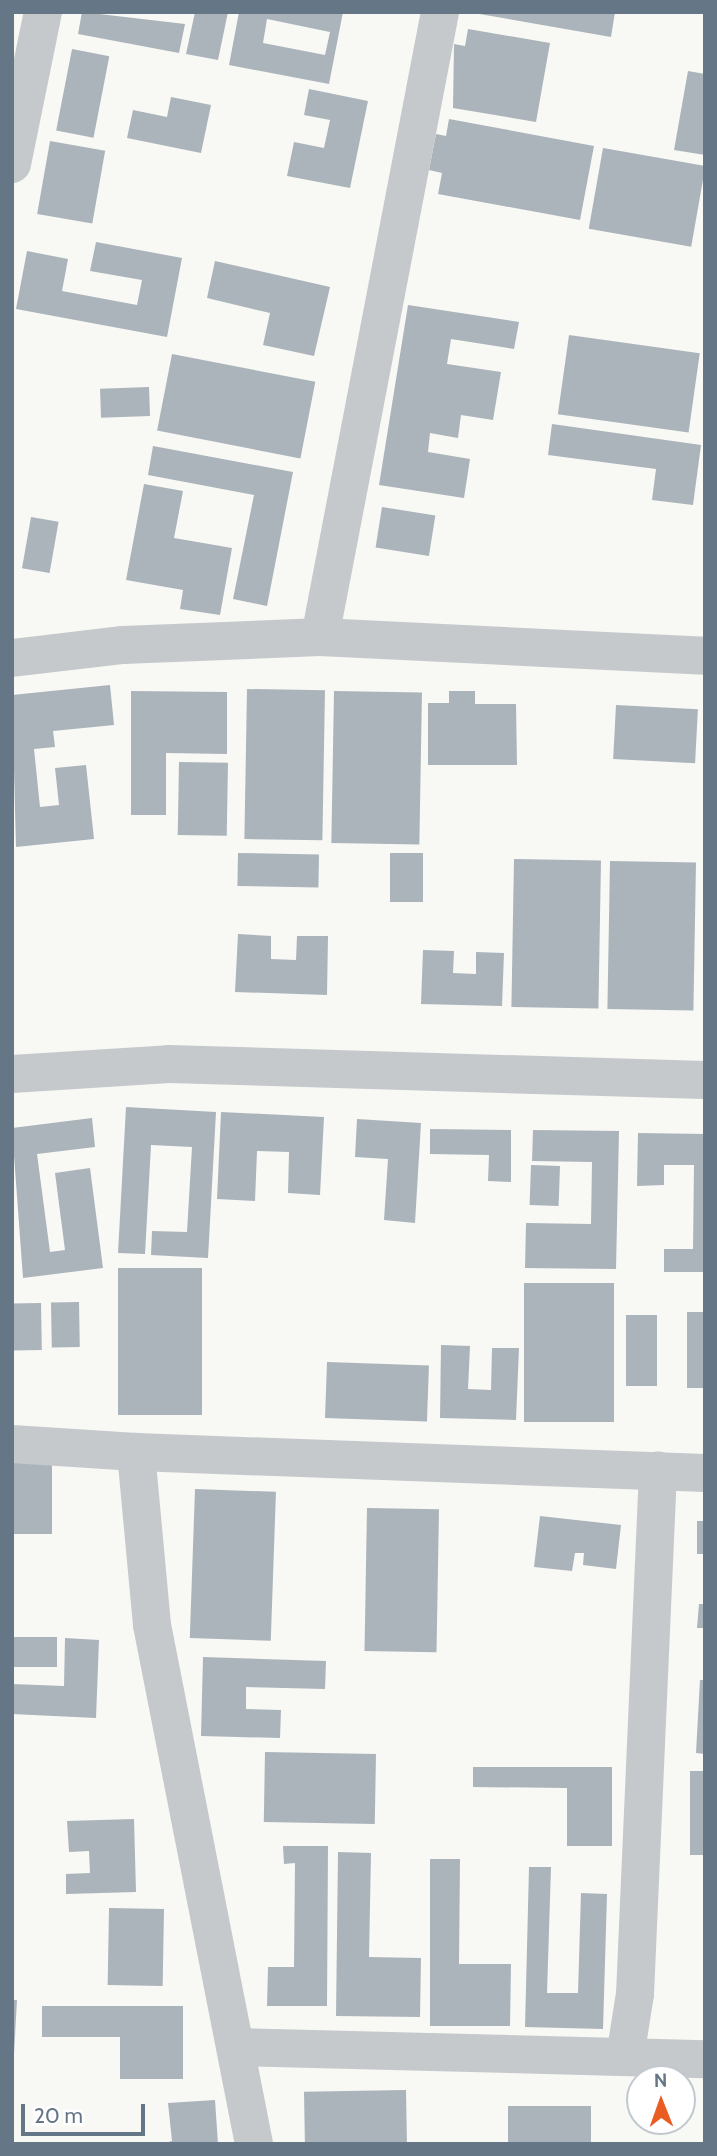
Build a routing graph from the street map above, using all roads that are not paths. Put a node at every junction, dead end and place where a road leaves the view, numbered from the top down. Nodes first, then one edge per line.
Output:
1 (43, 12) edge
2 (440, 12) edge
3 (12, 164) edge
4 (320, 637) junction
5 (705, 655) edge
6 (12, 658) edge
7 (12, 1074) edge
8 (705, 1080) edge
9 (12, 1444) edge
10 (136, 1452) junction
11 (658, 1471) junction
12 (705, 1473) edge
13 (239, 2047) junction
14 (625, 2057) junction
15 (705, 2059) edge
16 (254, 2144) edge

1 - 3 street
2 - 4 street
4 - 5 street
4 - 6 street
7 - 8 street
9 - 10 street
10 - 11 street
10 - 13 street
11 - 12 street
11 - 14 street
13 - 14 street
13 - 16 street
14 - 15 street

